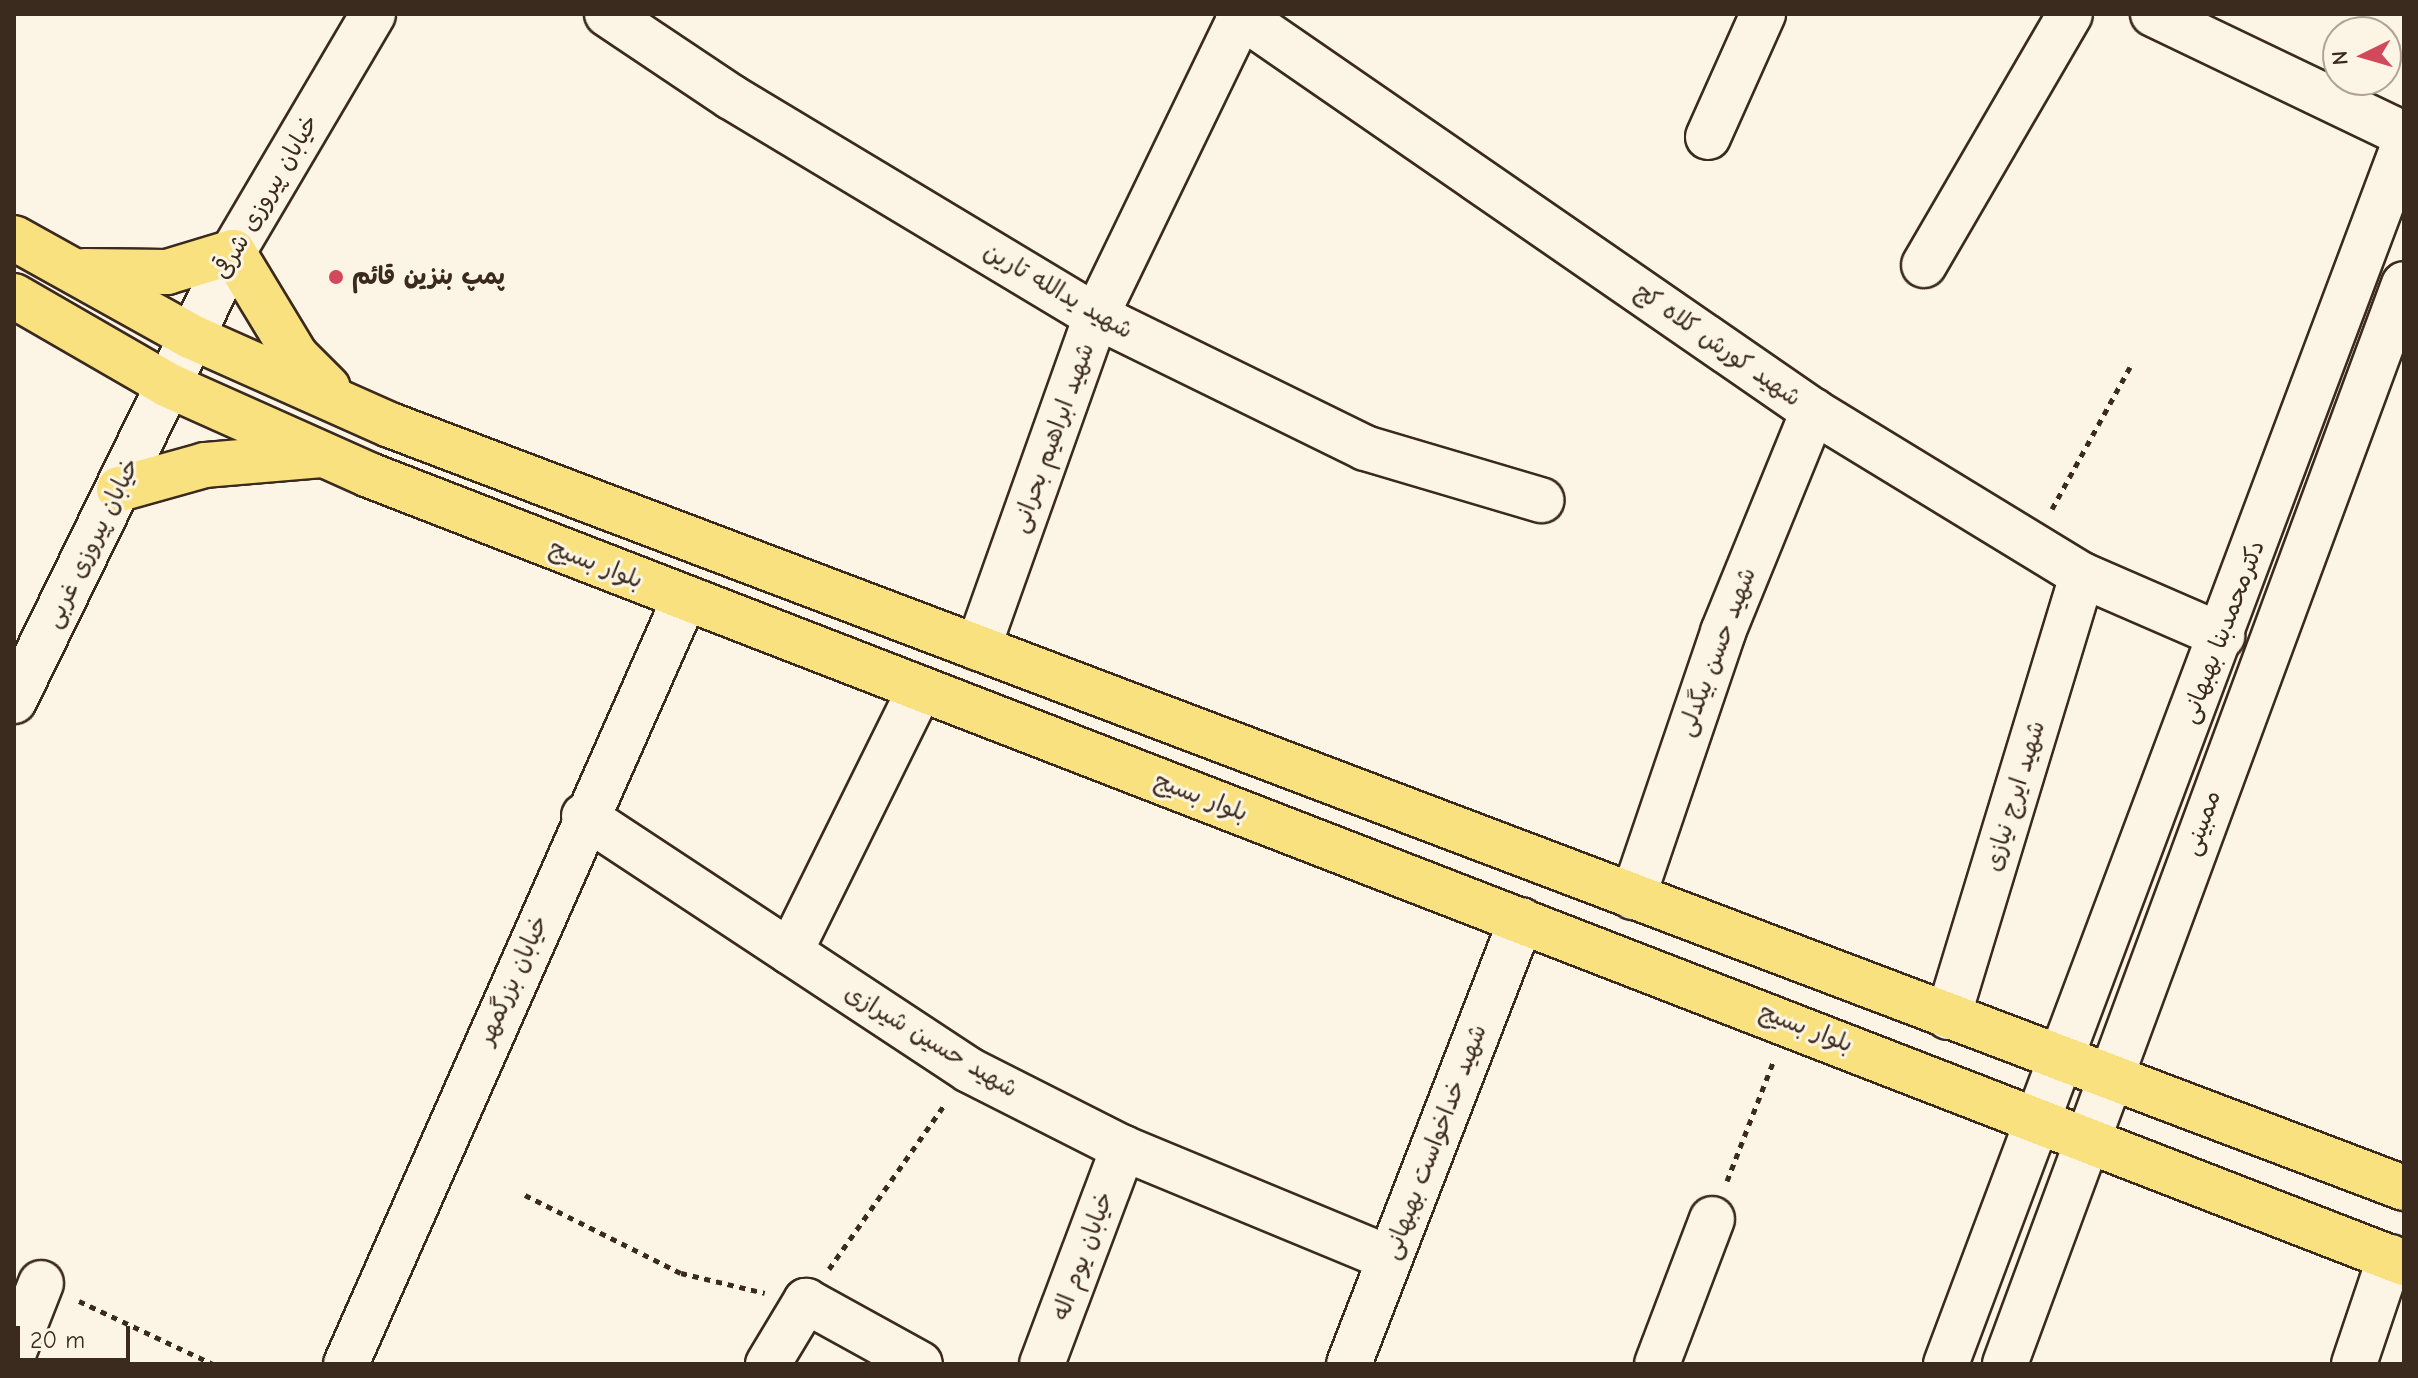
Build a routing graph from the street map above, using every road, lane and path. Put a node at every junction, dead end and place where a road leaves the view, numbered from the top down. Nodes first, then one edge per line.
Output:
1 (373, 14) edge
2 (607, 14) edge
3 (1763, 14) edge
4 (2070, 14) edge
5 (2153, 14) edge
6 (1239, 15) edge
7 (2404, 134) edge
8 (1708, 137) dead end
9 (2404, 144) edge
10 (14, 238) edge
11 (233, 252) junction
12 (1924, 265) dead end
13 (74, 270) junction
14 (2404, 284) edge
15 (14, 296) edge
16 (1096, 316) junction
17 (190, 336) junction
18 (2130, 367) dead end
19 (168, 385) junction
20 (341, 401) junction
21 (1813, 411) junction
22 (327, 455) junction
23 (119, 489) junction
24 (1541, 500) dead end
25 (2032, 544) junction
26 (2082, 575) junction
27 (685, 598) junction
28 (2222, 636) junction
29 (978, 648) junction
30 (920, 689) junction
31 (14, 701) edge
32 (584, 816) junction
33 (1633, 897) junction
34 (1521, 920) junction
35 (790, 952) junction
36 (1948, 1017) junction
37 (1789, 1022) junction
38 (2061, 1060) junction
39 (969, 1070) junction
40 (2113, 1077) junction
41 (2038, 1118) junction
42 (2089, 1139) junction
43 (1123, 1148) junction
44 (2404, 1188) edge
45 (525, 1195) dead end
46 (1712, 1219) joint
47 (1389, 1258) junction
48 (2397, 1260) edge
49 (41, 1283) joint
50 (806, 1301) junction
51 (14, 1352) edge
52 (213, 1364) edge
53 (346, 1364) edge
54 (768, 1364) edge
55 (920, 1364) edge
56 (1042, 1364) edge
57 (1349, 1364) edge
58 (1657, 1364) edge
59 (1946, 1364) edge
60 (2005, 1364) edge
61 (2354, 1364) edge

1 - 11 street, خیابان پیروزی شرقی
2 - 16 street, شهید یدالله تارین
3 - 8 street
4 - 12 street
5 - 7 street
6 - 16 street, شهید ابراهیم بحرانی
6 - 21 street, شهید کورش کلاه کج
9 - 28 street, دکترمحمدبنا بهبهانی
10 - 13 main road
11 - 13 main road
11 - 17 street, خیابان پیروزی شرقی
11 - 20 main road
13 - 17 main road
14 - 40 street, ممبینی
15 - 19 main road, بلوار بسیج
16 - 24 street, شهید یدالله تارین
16 - 29 street, شهید ابراهیم بحرانی
17 - 19 street, خیابان پیروزی شرقی
17 - 20 main road
18 - 25 path
19 - 22 main road, بلوار بسیج
19 - 23 street, خیابان پیروزی غربی
20 - 29 main road
21 - 25 street, شهید کورش کلاه کج
21 - 33 street, شهید حسن بیگدلی
22 - 23 main road
22 - 27 main road, بلوار بسیج
23 - 31 street, خیابان پیروزی غربی
25 - 26 street, شهید کورش کلاه کج
26 - 28 street, شهید کورش کلاه کج
26 - 36 street, شهید ایرج نیازی
27 - 30 main road, بلوار بسیج
27 - 32 street, خیابان بزرگمهر
28 - 38 street, دکترمحمدبنا بهبهانی
29 - 33 main road
30 - 34 main road, بلوار بسیج
30 - 35 street
32 - 35 street, شهید حسین شیرازی
32 - 53 street, خیابان بزرگمهر
33 - 36 main road
34 - 37 main road, بلوار بسیج
34 - 47 street, شهید خداخواست بهبهانی
35 - 39 street, شهید حسین شیرازی
36 - 38 main road
37 - 41 main road, بلوار بسیج
37 - 46 path
38 - 40 main road
38 - 41 street, دکترمحمدبنا بهبهانی
39 - 43 street, شهید حسین شیرازی
39 - 50 path
40 - 42 street, ممبینی
40 - 44 main road
41 - 42 main road, بلوار بسیج
41 - 59 street
42 - 48 main road, بلوار بسیج
42 - 60 street, ممبینی
43 - 47 street, شهید حسین شیرازی
43 - 56 street, خیابان یوم اله
45 - 50 path
46 - 58 street
47 - 57 street, شهید خداخواست بهبهانی
48 - 61 street
49 - 51 street
49 - 52 path
50 - 54 street
50 - 55 street

